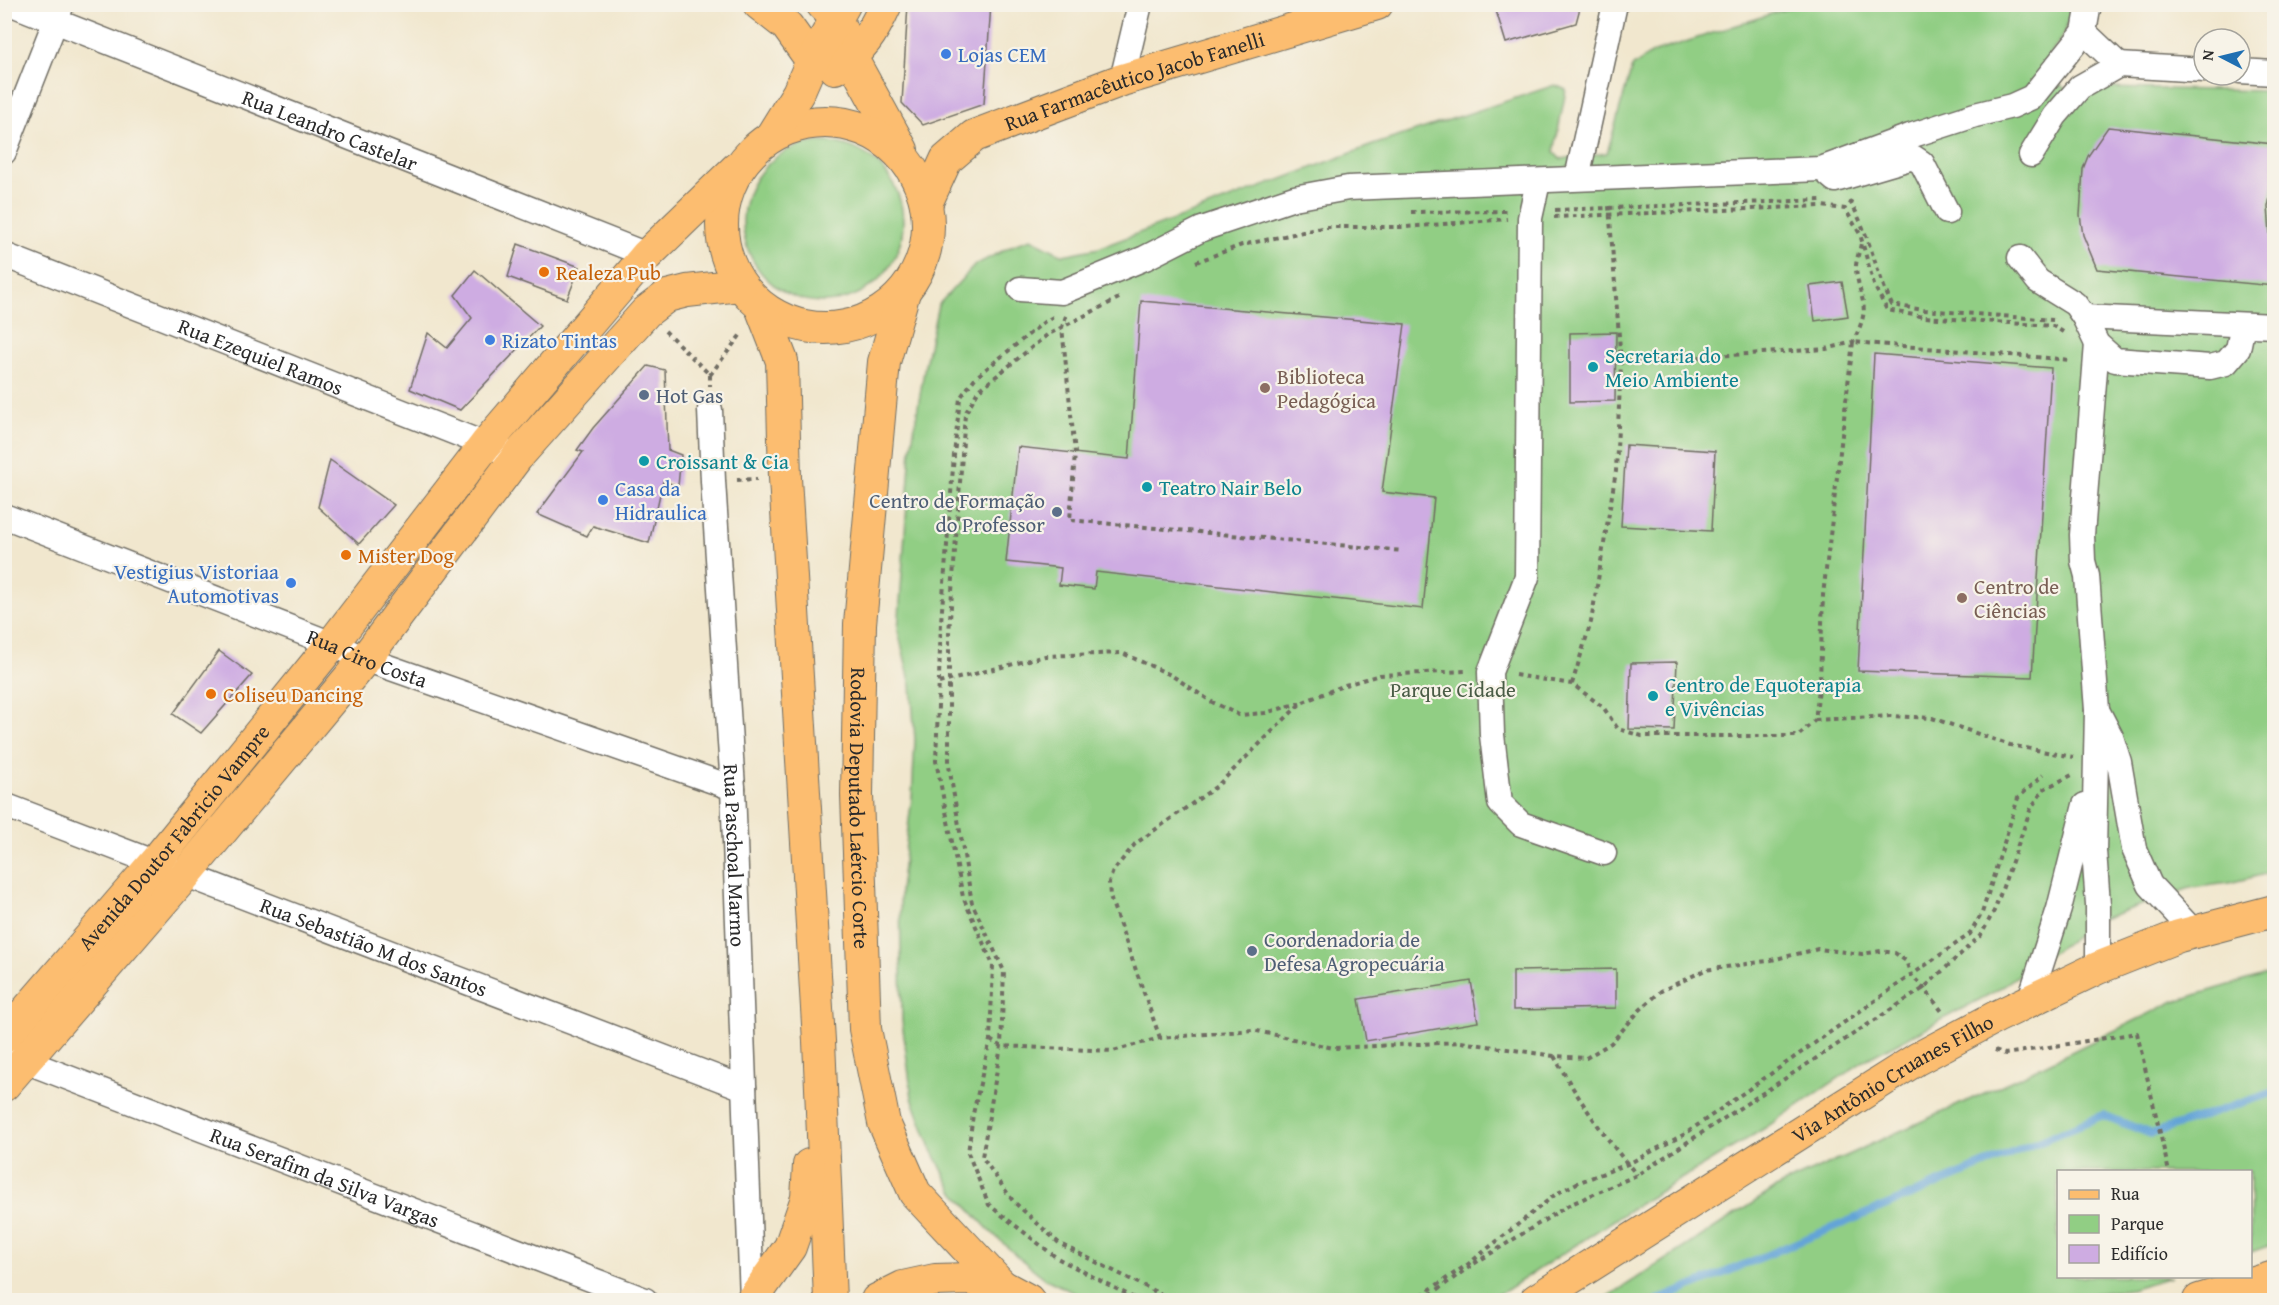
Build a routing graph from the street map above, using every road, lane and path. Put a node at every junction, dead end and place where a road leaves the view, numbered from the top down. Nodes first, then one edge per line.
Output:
1 (12, 4) edge
2 (759, 4) edge
3 (886, 4) edge
4 (1140, 4) edge
5 (1377, 4) edge
6 (1615, 4) edge
7 (2090, 4) edge
8 (834, 9) edge
9 (59, 13) edge
10 (2084, 32) junction
11 (851, 57) junction
12 (812, 61) junction
13 (2119, 66) junction
14 (2192, 69) edge
15 (2252, 72) edge
16 (2274, 73) edge
17 (1122, 80) junction
18 (798, 93) junction
19 (772, 135) junction
20 (4, 152) edge
21 (2031, 155) dead end
22 (909, 164) junction
23 (737, 168) junction
24 (1821, 169) junction
25 (1577, 178) junction
26 (1538, 182) junction
27 (1825, 199) dead end
28 (1842, 201) dead end
29 (926, 204) junction
30 (1609, 207) junction
31 (1947, 212) dead end
32 (1406, 213) dead end
33 (1531, 214) junction
34 (1611, 215) junction
35 (1863, 224) junction
36 (1861, 239) junction
37 (4, 255) edge
38 (646, 255) junction
39 (2020, 258) dead end
40 (1190, 264) dead end
41 (740, 285) junction
42 (1020, 289) dead end
43 (904, 292) junction
44 (1122, 296) dead end
45 (761, 308) junction
46 (645, 312) junction
47 (2059, 320) dead end
48 (2243, 325) junction
49 (2274, 326) edge
50 (1062, 327) junction
51 (2078, 327) junction
52 (1853, 342) junction
53 (2097, 344) junction
54 (2075, 360) dead end
55 (1621, 362) junction
56 (710, 375) junction
57 (710, 410) joint
58 (486, 444) junction
59 (517, 457) junction
60 (785, 478) junction
61 (713, 481) junction
62 (4, 516) edge
63 (1403, 551) dead end
64 (332, 644) junction
65 (365, 659) junction
66 (1490, 672) junction
67 (949, 682) junction
68 (939, 683) junction
69 (1572, 684) junction
70 (1301, 703) junction
71 (1815, 720) junction
72 (2108, 762) junction
73 (2043, 776) dead end
74 (733, 789) junction
75 (4, 805) edge
76 (1604, 853) dead end
77 (155, 862) junction
78 (186, 874) junction
79 (2274, 911) edge
80 (2193, 931) junction
81 (2098, 968) junction
82 (1911, 975) junction
83 (1924, 988) junction
84 (2030, 999) junction
85 (1960, 1036) junction
86 (4, 1037) edge
87 (1160, 1038) junction
88 (990, 1040) junction
89 (819, 1041) junction
90 (1001, 1046) junction
91 (1554, 1056) junction
92 (15, 1057) edge
93 (4, 1085) edge
94 (744, 1088) junction
95 (1628, 1164) junction
96 (2169, 1170) edge
97 (1637, 1175) junction
98 (2274, 1277) edge
99 (1015, 1293) edge
100 (645, 1300) edge
101 (752, 1300) edge
102 (830, 1300) edge
103 (877, 1300) edge
104 (1138, 1300) edge
105 (1172, 1300) edge
106 (1414, 1300) edge
107 (1424, 1300) edge
108 (1536, 1300) edge
109 (2199, 1300) edge

1 - 9 street, Rua Leandro Castelar
2 - 12 main road
3 - 11 main road
4 - 17 street
5 - 17 main road, Rua Farmacêutico Jacob Fanelli
6 - 25 street
7 - 10 street
8 - 11 main road
8 - 12 main road
9 - 20 street
9 - 38 street, Rua Leandro Castelar
10 - 13 street
10 - 24 street
11 - 18 main road
11 - 22 main road
12 - 18 main road
13 - 14 street
13 - 21 street
15 - 16 street
17 - 29 main road, Rua Farmacêutico Jacob Fanelli
18 - 19 main road
19 - 22 main road
19 - 23 main road
22 - 29 main road
23 - 38 main road, Avenida Doutor Fabricio Vampre
23 - 41 main road
24 - 25 street
24 - 31 street
25 - 26 street
26 - 33 street
26 - 42 street
27 - 30 path
28 - 35 path
29 - 43 main road
30 - 33 path
30 - 34 path
32 - 33 path
33 - 34 path
33 - 40 path
33 - 66 street
34 - 36 path
34 - 55 path
35 - 36 path
35 - 47 path
36 - 51 path
36 - 52 path
37 - 58 street, Rua Ezequiel Ramos
38 - 58 main road, Avenida Doutor Fabricio Vampre
39 - 51 street
41 - 45 main road
41 - 46 main road, Avenida Doutor Fabricio Vampre
43 - 45 main road
43 - 99 main road, Rodovia Deputado Laércio Corte
44 - 50 path
45 - 56 path
45 - 60 main road
46 - 56 path
46 - 59 main road, Avenida Doutor Fabricio Vampre
48 - 49 street
48 - 51 street
48 - 53 street
50 - 63 path
50 - 67 path
50 - 68 path
51 - 53 street
52 - 54 path
52 - 55 path
52 - 71 path
53 - 72 street
55 - 69 path
56 - 57 path
57 - 61 street, Rua Paschoal Marmo
58 - 59 street, Rua Ezequiel Ramos
58 - 64 main road, Avenida Doutor Fabricio Vampre
59 - 65 main road, Avenida Doutor Fabricio Vampre
60 - 61 path
60 - 89 main road
61 - 74 street, Rua Paschoal Marmo
62 - 64 street, Rua Ciro Costa
64 - 65 street, Rua Ciro Costa
64 - 77 main road, Avenida Doutor Fabricio Vampre
65 - 74 street, Rua Ciro Costa
65 - 78 main road, Avenida Doutor Fabricio Vampre
66 - 69 path
66 - 70 path
66 - 76 street
67 - 68 path
67 - 70 path
67 - 90 path
68 - 88 path
69 - 71 path
70 - 87 path
71 - 72 path
72 - 80 street
72 - 81 street
72 - 83 path
72 - 84 street
73 - 82 path
74 - 94 street, Rua Paschoal Marmo
75 - 77 street, Rua Sebastião M dos Santos
77 - 78 street, Rua Sebastião M dos Santos
77 - 86 main road, Avenida Doutor Fabricio Vampre
78 - 92 main road, Avenida Doutor Fabricio Vampre
78 - 94 street, Rua Sebastião M dos Santos
79 - 80 main road, Via Antônio Cruanes Filho
80 - 81 main road, Via Antônio Cruanes Filho
81 - 84 main road, Via Antônio Cruanes Filho
82 - 83 path
82 - 91 path
82 - 95 path
83 - 85 path
83 - 97 path
84 - 85 main road, Via Antônio Cruanes Filho
85 - 96 path
85 - 108 main road, Via Antônio Cruanes Filho
87 - 90 path
87 - 91 path
88 - 90 path
88 - 104 path
89 - 101 main road
89 - 102 main road
90 - 105 path
91 - 95 path
92 - 93 main road, Avenida Doutor Fabricio Vampre
92 - 100 street, Rua Serafim da Silva Vargas
94 - 101 street, Rua Paschoal Marmo
95 - 97 path
95 - 106 path
97 - 107 path
98 - 109 main road
99 - 103 main road

